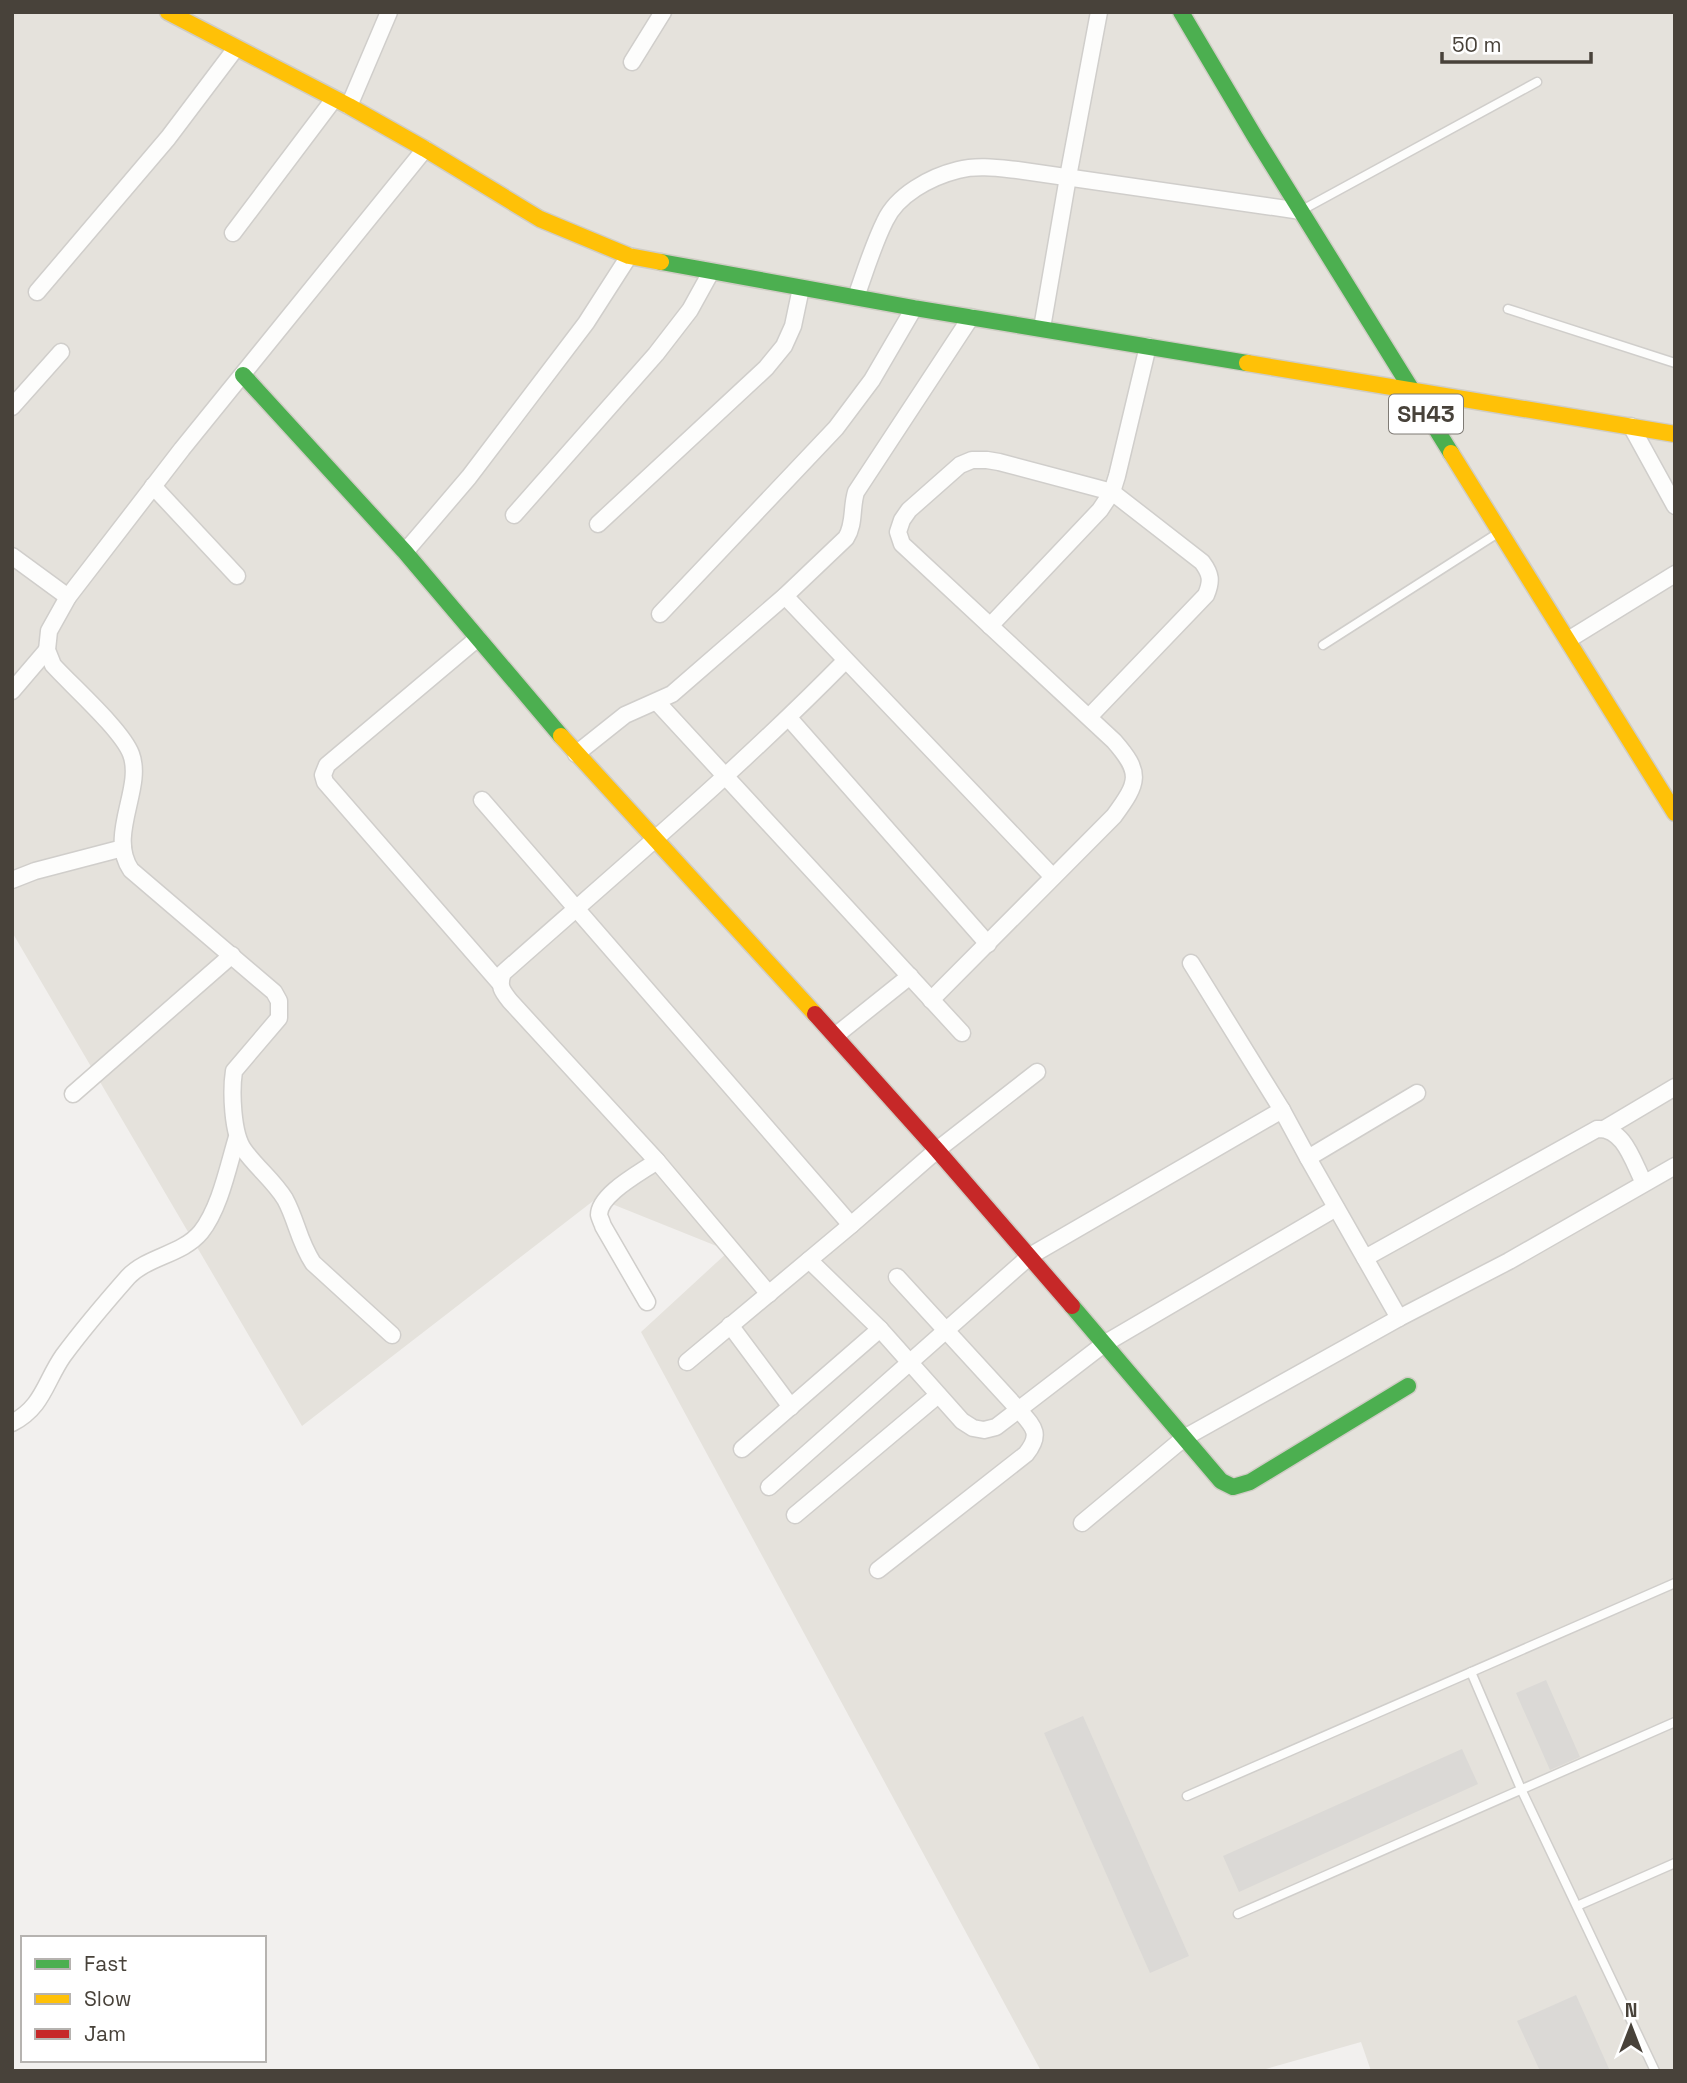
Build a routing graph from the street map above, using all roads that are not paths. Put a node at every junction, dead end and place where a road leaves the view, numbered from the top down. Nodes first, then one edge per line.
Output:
1 (168, 12) edge
2 (389, 12) edge
3 (663, 12) edge
4 (1099, 12) edge
5 (1181, 12) edge
6 (236, 48) junction
7 (632, 62) dead end
8 (1537, 82) dead end
9 (341, 102) junction
10 (425, 149) junction
11 (1068, 177) junction
12 (1301, 211) junction
13 (233, 233) dead end
14 (629, 256) junction
15 (711, 272) junction
16 (801, 288) junction
17 (37, 292) dead end
18 (856, 297) junction
19 (914, 308) junction
20 (1508, 309) dead end
21 (971, 317) junction
22 (1042, 328) junction
23 (1148, 346) junction
24 (61, 352) dead end
25 (1675, 363) edge
26 (243, 375) junction
27 (1410, 388) junction
28 (12, 407) edge
29 (1631, 426) junction
30 (1675, 434) edge
31 (153, 485) junction
32 (1112, 492) junction
33 (1675, 506) edge
34 (514, 515) dead end
35 (597, 524) dead end
36 (1499, 532) junction
37 (405, 552) junction
38 (12, 556) edge
39 (1675, 574) edge
40 (237, 576) dead end
41 (785, 596) junction
42 (68, 597) junction
43 (660, 614) dead end
44 (990, 626) junction
45 (478, 638) junction
46 (1568, 640) junction
47 (1323, 645) dead end
48 (47, 650) junction
49 (845, 661) junction
50 (12, 691) edge
51 (657, 702) junction
52 (1089, 717) junction
53 (789, 718) junction
54 (576, 754) junction
55 (726, 776) junction
56 (482, 800) dead end
57 (1675, 813) edge
58 (656, 839) junction
59 (123, 848) junction
60 (1053, 877) junction
61 (12, 880) edge
62 (576, 908) junction
63 (988, 944) junction
64 (232, 955) junction
65 (1191, 963) dead end
66 (910, 976) junction
67 (499, 982) junction
68 (931, 1000) junction
69 (962, 1033) dead end
70 (835, 1036) junction
71 (1037, 1072) dead end
72 (1675, 1087) edge
73 (1416, 1093) dead end
74 (73, 1094) dead end
75 (1282, 1110) junction
76 (1606, 1129) junction
77 (237, 1137) junction
78 (937, 1150) junction
79 (1308, 1158) junction
80 (657, 1161) junction
81 (1675, 1166) edge
82 (1644, 1183) junction
83 (1336, 1208) junction
84 (852, 1225) junction
85 (1030, 1256) junction
86 (1365, 1258) junction
87 (809, 1260) junction
88 (897, 1277) dead end
89 (769, 1294) junction
90 (647, 1303) dead end
91 (1399, 1318) junction
92 (730, 1325) junction
93 (880, 1329) junction
94 (946, 1331) junction
95 (393, 1335) dead end
96 (1104, 1344) junction
97 (687, 1362) dead end
98 (910, 1363) junction
99 (1408, 1386) dead end
100 (938, 1395) junction
101 (790, 1407) junction
102 (1019, 1410) junction
103 (12, 1423) edge
104 (1184, 1438) junction
105 (743, 1449) dead end
106 (769, 1487) dead end
107 (795, 1515) dead end
108 (1082, 1523) dead end
109 (878, 1570) dead end
110 (1675, 1583) edge
111 (1471, 1672) junction
112 (1675, 1722) edge
113 (1521, 1789) junction
114 (1187, 1796) dead end
115 (1675, 1863) edge
116 (1577, 1906) junction
117 (1238, 1914) dead end
118 (1655, 2071) edge

1 - 6 street
2 - 9 street
3 - 7 street
4 - 11 street
5 - 12 street, SH43
6 - 9 street
6 - 17 street
8 - 12 lane
9 - 10 street
9 - 13 street
10 - 14 street
10 - 26 street
11 - 12 street
11 - 18 street
11 - 22 street
12 - 27 street, SH43
14 - 15 street
14 - 37 street
15 - 16 street
15 - 34 street
16 - 18 street
16 - 35 street
18 - 19 street
19 - 21 street
19 - 43 street
20 - 25 lane
21 - 22 street
21 - 41 street
22 - 23 street
23 - 27 street
23 - 32 street
24 - 28 street
26 - 31 street
26 - 37 street
27 - 29 street
27 - 36 street, SH43
29 - 30 street
29 - 33 street
31 - 40 street
31 - 42 street
32 - 44 street
32 - 44 street
32 - 52 street
36 - 46 street, SH43
36 - 47 lane
37 - 45 street
38 - 42 street
39 - 46 street
41 - 49 street
41 - 51 street
42 - 48 street
44 - 52 street
45 - 54 street
45 - 67 street
46 - 57 street, SH43
48 - 50 street
48 - 59 street
49 - 53 street
49 - 60 street
51 - 54 street
51 - 55 street
52 - 60 street
53 - 55 street
53 - 63 street
54 - 58 street
55 - 58 street
55 - 66 street
56 - 62 street
58 - 62 street
58 - 70 street
59 - 61 street
59 - 64 street
60 - 63 street
62 - 67 street
62 - 84 street
63 - 68 street
64 - 74 street
64 - 77 street
65 - 75 street
66 - 68 street
66 - 70 street
67 - 80 street
68 - 69 street
70 - 78 street
71 - 78 street
72 - 76 street
73 - 79 street
75 - 79 street
75 - 85 street
76 - 82 street
76 - 86 street
77 - 95 street
77 - 103 street
78 - 84 street
78 - 85 street
79 - 83 street
80 - 89 street
80 - 90 street
81 - 82 street
82 - 91 street
83 - 86 street
83 - 96 street
84 - 87 street
85 - 94 street
85 - 96 street
86 - 91 street
87 - 89 street
87 - 93 street
88 - 94 street
89 - 92 street
91 - 104 street
92 - 97 street
92 - 101 street
93 - 98 street
93 - 101 street
94 - 98 street
94 - 102 street
96 - 102 street
96 - 104 street
98 - 100 street
98 - 106 street
99 - 104 street
100 - 102 street
100 - 107 street
101 - 105 street
102 - 109 street
104 - 108 street
110 - 111 lane
111 - 113 lane
111 - 114 lane
112 - 113 lane
113 - 116 lane
113 - 117 lane
115 - 116 lane
116 - 118 lane

